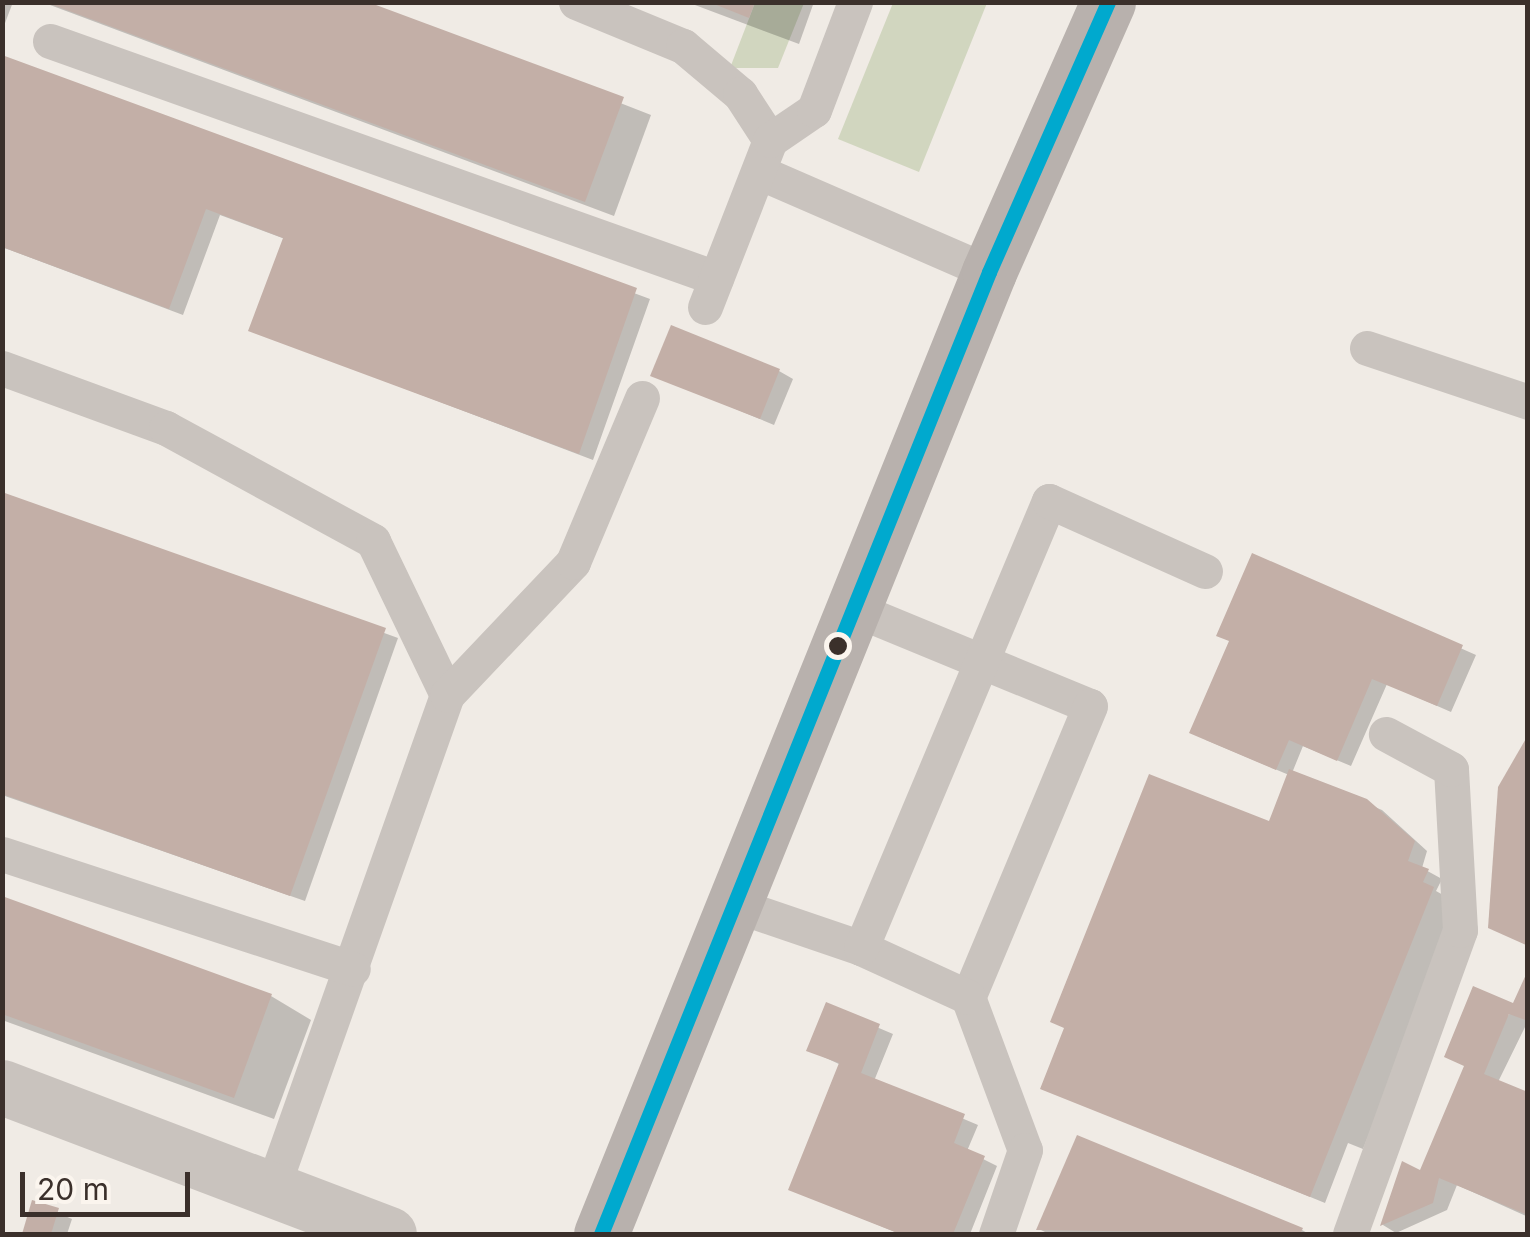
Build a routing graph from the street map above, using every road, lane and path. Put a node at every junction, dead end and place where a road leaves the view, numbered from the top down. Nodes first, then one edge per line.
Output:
1 (576, 2) edge
2 (855, 2) edge
3 (1108, 2) edge
4 (50, 40) dead end
5 (765, 156) junction
6 (989, 272) junction
7 (1368, 348) dead end
8 (2, 368) edge
9 (642, 398) dead end
10 (1528, 402) edge
11 (1204, 570) dead end
12 (852, 608) junction
13 (980, 660) junction
14 (446, 695) junction
15 (1386, 734) dead end
16 (2, 854) edge
17 (735, 904) junction
18 (861, 948) junction
19 (352, 969) junction
20 (968, 997) junction
21 (2, 1087) edge
22 (273, 1186) junction
23 (389, 1234) edge
24 (601, 1234) edge
25 (996, 1234) edge
26 (1350, 1234) edge

1 - 5 lane
2 - 5 lane
3 - 6 main road
4 - 5 lane
5 - 6 lane
6 - 12 main road
7 - 10 lane
8 - 14 lane
9 - 14 lane
11 - 13 lane
12 - 13 lane
12 - 17 main road
13 - 18 lane
13 - 20 lane
14 - 19 lane
15 - 26 lane
16 - 19 lane
17 - 18 lane
17 - 24 main road
18 - 20 lane
19 - 22 lane
20 - 25 lane
21 - 22 street
22 - 23 street

